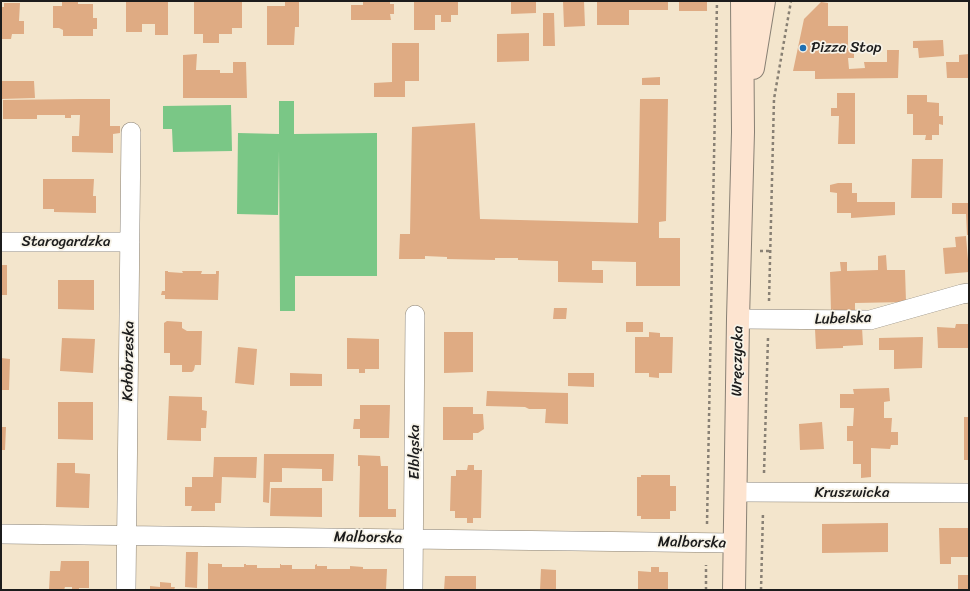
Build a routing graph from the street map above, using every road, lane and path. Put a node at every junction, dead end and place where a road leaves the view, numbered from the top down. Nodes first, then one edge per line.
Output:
1 (717, 1) edge
2 (742, 1) edge
3 (764, 1) edge
4 (791, 1) edge
5 (131, 132) dead end
6 (744, 132) junction
7 (1, 242) edge
8 (130, 242) junction
9 (969, 293) edge
10 (768, 306) dead end
11 (415, 315) dead end
12 (738, 319) junction
13 (768, 334) dead end
14 (763, 480) dead end
15 (736, 492) junction
16 (969, 493) edge
17 (763, 507) dead end
18 (707, 530) dead end
19 (1, 534) edge
20 (127, 536) junction
21 (414, 538) junction
22 (735, 543) junction
23 (706, 565) dead end
24 (126, 590) edge
25 (413, 590) edge
26 (706, 590) edge
27 (734, 590) edge
28 (761, 590) edge

1 - 18 path
2 - 6 main road, Wręczycka
3 - 6 main road, Wręczycka
4 - 10 path
5 - 8 street, Kołobrzeska
6 - 12 main road, Wręczycka
7 - 8 street, Starogardzka
8 - 20 street, Kołobrzeska
9 - 12 street, Lubelska
11 - 21 street, Elbląska
12 - 15 main road, Wręczycka
13 - 14 path
15 - 16 street, Kruszwicka
15 - 22 main road, Wręczycka
17 - 28 path
19 - 20 street, Malborska
20 - 21 street, Malborska
20 - 24 street, Kołobrzeska
21 - 22 street, Malborska
21 - 25 street, Elbląska
22 - 27 main road, Wręczycka
23 - 26 path

